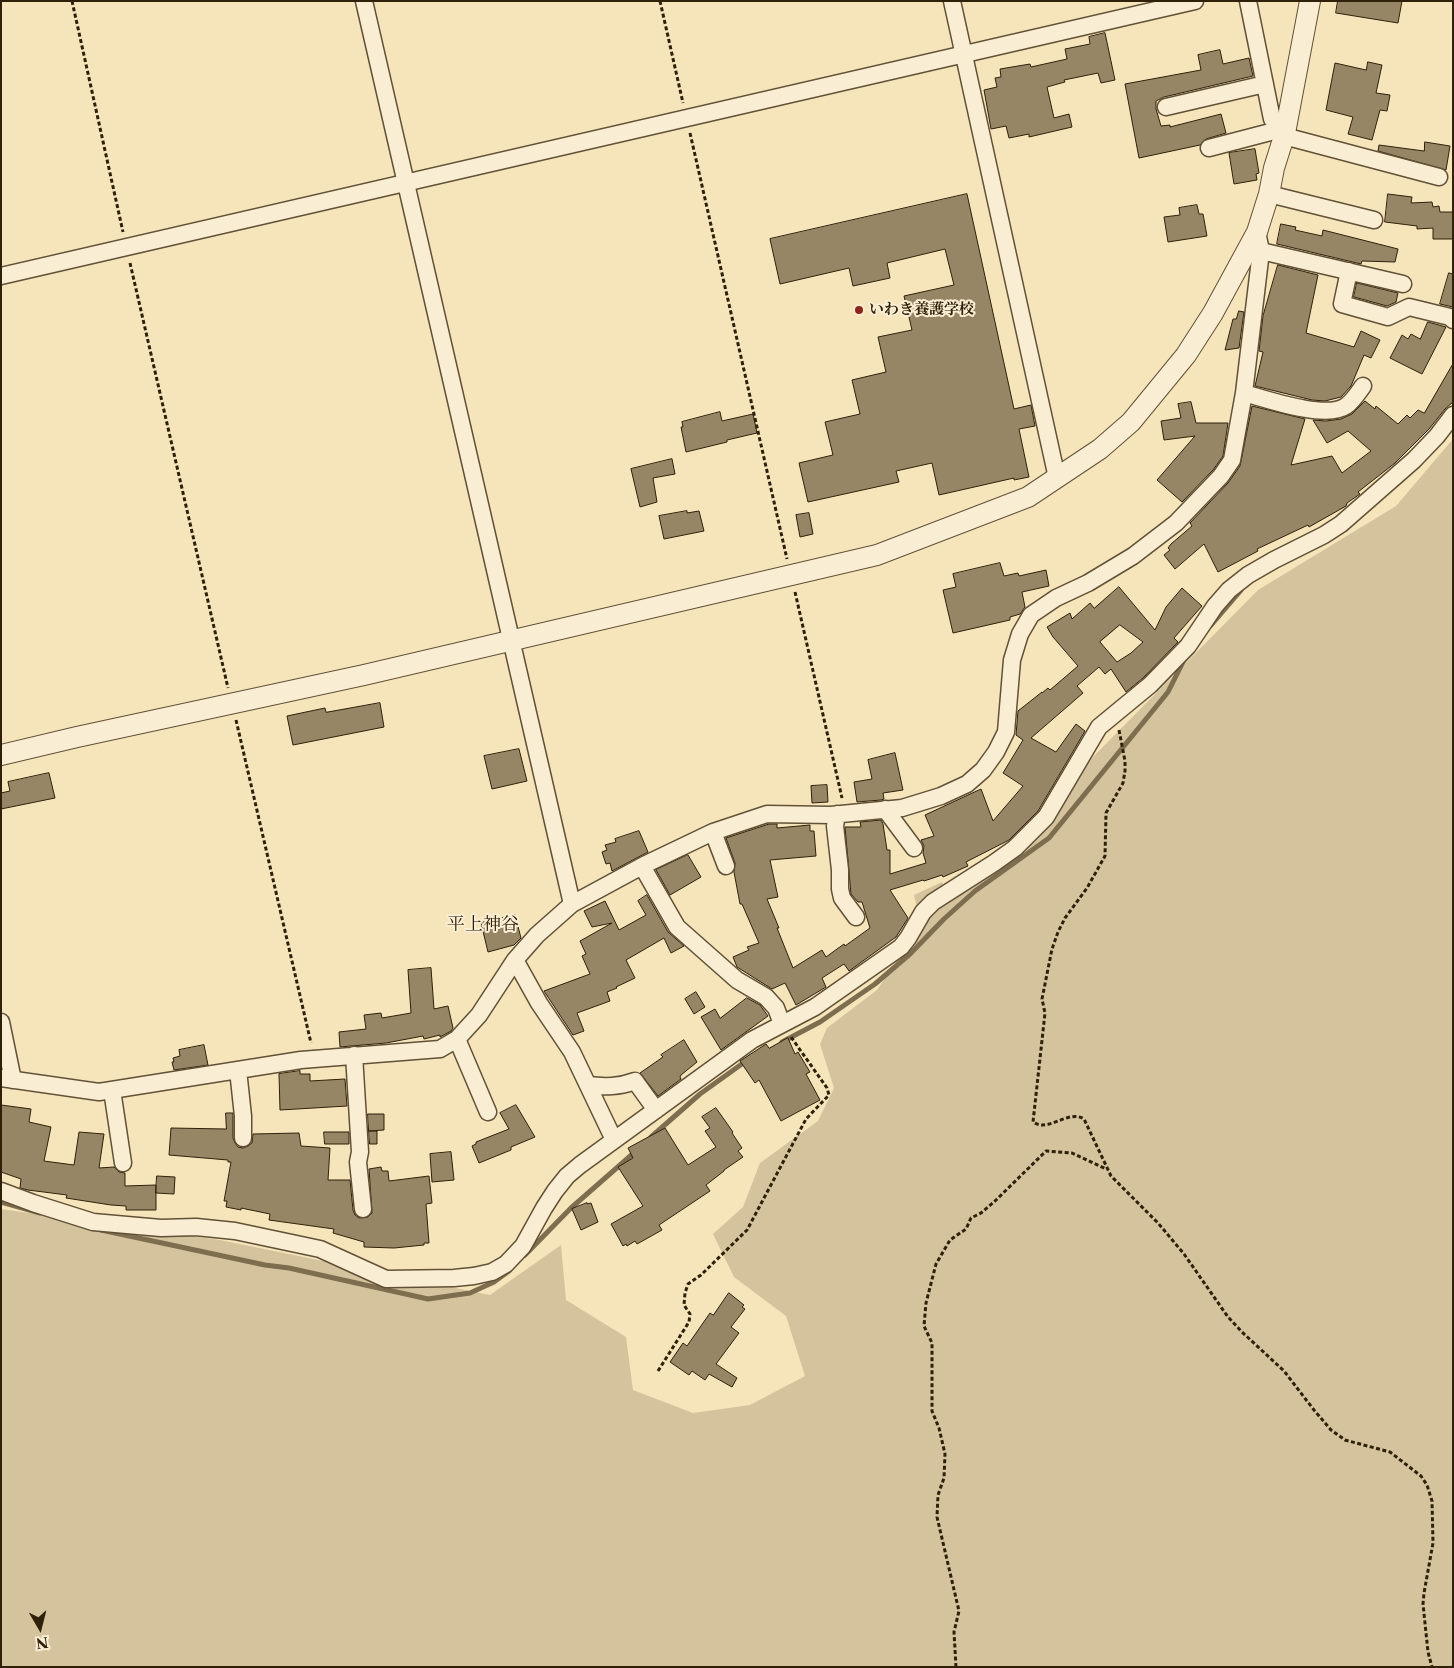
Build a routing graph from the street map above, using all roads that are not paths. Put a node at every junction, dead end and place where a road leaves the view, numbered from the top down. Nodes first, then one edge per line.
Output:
1 (364, 1) edge
2 (952, 1) edge
3 (1194, 1) edge
4 (1248, 1) edge
5 (1310, 1) edge
6 (964, 54) junction
7 (1265, 84) junction
8 (1166, 107) dead end
9 (1284, 133) junction
10 (1209, 148) dead end
11 (1439, 177) dead end
12 (405, 183) junction
13 (1269, 194) junction
14 (1374, 220) dead end
15 (1259, 242) junction
16 (1349, 271) junction
17 (1, 276) edge
18 (1403, 284) dead end
19 (1453, 320) edge
20 (1363, 386) dead end
21 (1244, 393) junction
22 (1453, 416) edge
23 (1057, 478) junction
24 (510, 640) junction
25 (1, 755) edge
26 (886, 809) junction
27 (841, 814) junction
28 (713, 832) junction
29 (914, 848) dead end
30 (642, 866) junction
31 (726, 866) dead end
32 (572, 904) junction
33 (856, 917) dead end
34 (515, 960) junction
35 (1, 1022) edge
36 (782, 1024) junction
37 (457, 1039) junction
38 (354, 1055) junction
39 (238, 1070) junction
40 (7, 1079) edge
41 (588, 1086) junction
42 (112, 1090) junction
43 (656, 1110) junction
44 (488, 1112) dead end
45 (243, 1138) dead end
46 (614, 1140) junction
47 (123, 1163) dead end
48 (1, 1190) edge
49 (363, 1209) dead end

1 - 12 street
2 - 6 street
3 - 6 street
4 - 7 street
5 - 9 street
6 - 12 street
6 - 23 street
7 - 8 street
7 - 9 street
9 - 10 street
9 - 11 street
9 - 13 street
12 - 17 street
12 - 24 street
13 - 14 street
13 - 15 street
15 - 16 street
15 - 21 street
15 - 23 street
16 - 18 street
16 - 19 street
20 - 21 street
21 - 26 street
22 - 36 street
23 - 24 street
24 - 25 street
24 - 32 street
26 - 27 street
26 - 29 street
27 - 28 street
27 - 33 street
28 - 30 street
28 - 31 street
30 - 32 street
30 - 36 street
32 - 34 street
34 - 37 street
34 - 41 street
35 - 40 street
36 - 43 street
37 - 38 street
37 - 44 street
38 - 39 street
38 - 49 street
39 - 42 street
39 - 45 street
40 - 42 street
41 - 43 street
41 - 46 street
42 - 47 street
43 - 46 street
46 - 48 street

